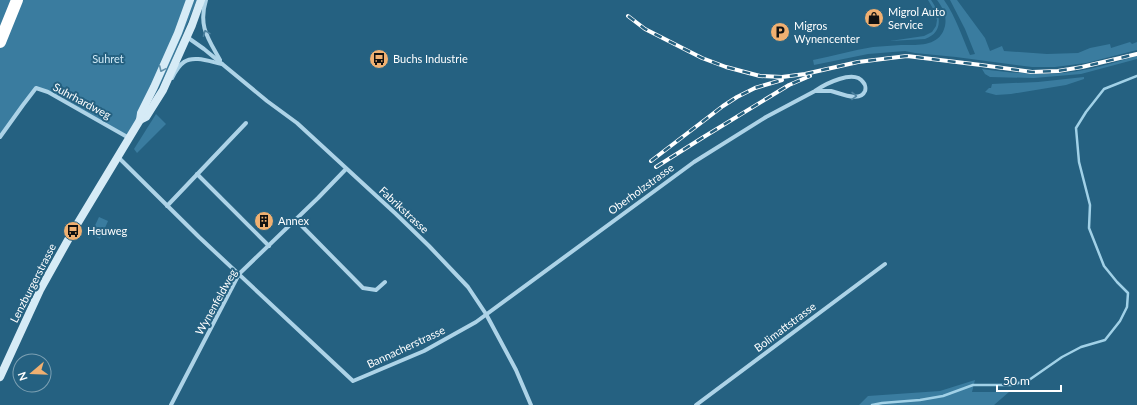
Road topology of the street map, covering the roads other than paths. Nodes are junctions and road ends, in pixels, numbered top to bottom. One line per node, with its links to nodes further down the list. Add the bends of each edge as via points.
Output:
1 (17, 0): 7 (highway)
2 (190, 0): 5 (main road, Lenzburgerstrasse)
3 (201, 0): 6 (main road, Lenzburgerstrasse)
4 (206, 0): 8 (street, Fabrikstrasse, one-way to 4, via 204,31)
5 (178, 33): 6 (main road); 11 (main road, Lenzburgerstrasse, one-way to 11)
6 (187, 37): 8 (street, Fabrikstrasse); 9 (main road, Lenzburgerstrasse)
7 (0, 42)
8 (222, 64): 9 (street, Fabrikstrasse, via 192,59 185,61); 16 (street, Fabrikstrasse, via 297,123)
9 (163, 90): 11 (main road, Lenzburgerstrasse, via 146,117)
10 (815, 91): 10 (street, Oberholzstrasse, one-way to 10, via 856,97 861,96 865,88 860,78 853,77 837,80); 24 (street, Oberholzstrasse, via 766,117 694,162)
11 (140, 120): 14 (main road, Lenzburgerstrasse)
12 (246, 123): 17 (street)
13 (0, 137): 14 (street, Suhrhardweg, via 36,88 48,92)
14 (130, 138): 15 (main road, Lenzburgerstrasse)
15 (117, 157): 18 (street); 25 (main road, Lenzburgerstrasse, via 40,290)
16 (346, 169): 19 (street, Wynenfeldweg); 24 (street, Fabrikstrasse, via 430,246 468,287)
17 (197, 174): 18 (street); 20 (street)
18 (167, 206): 22 (street)
19 (296, 220): 20 (street, Wynenfeldweg); 23 (street, via 363,288 376,290)
20 (269, 246): 22 (street, Wynenfeldweg)
21 (885, 264): 28 (street, Bolimattstrasse)
22 (239, 274): 24 (street, Bannacherstrasse, via 353,381 424,351); 26 (street, Wynenfeldweg)
23 (385, 282)
24 (486, 314): 27 (street, Fabrikstrasse, via 516,370)
25 (0, 377)
26 (171, 405)
27 (531, 405)
28 (696, 405)

